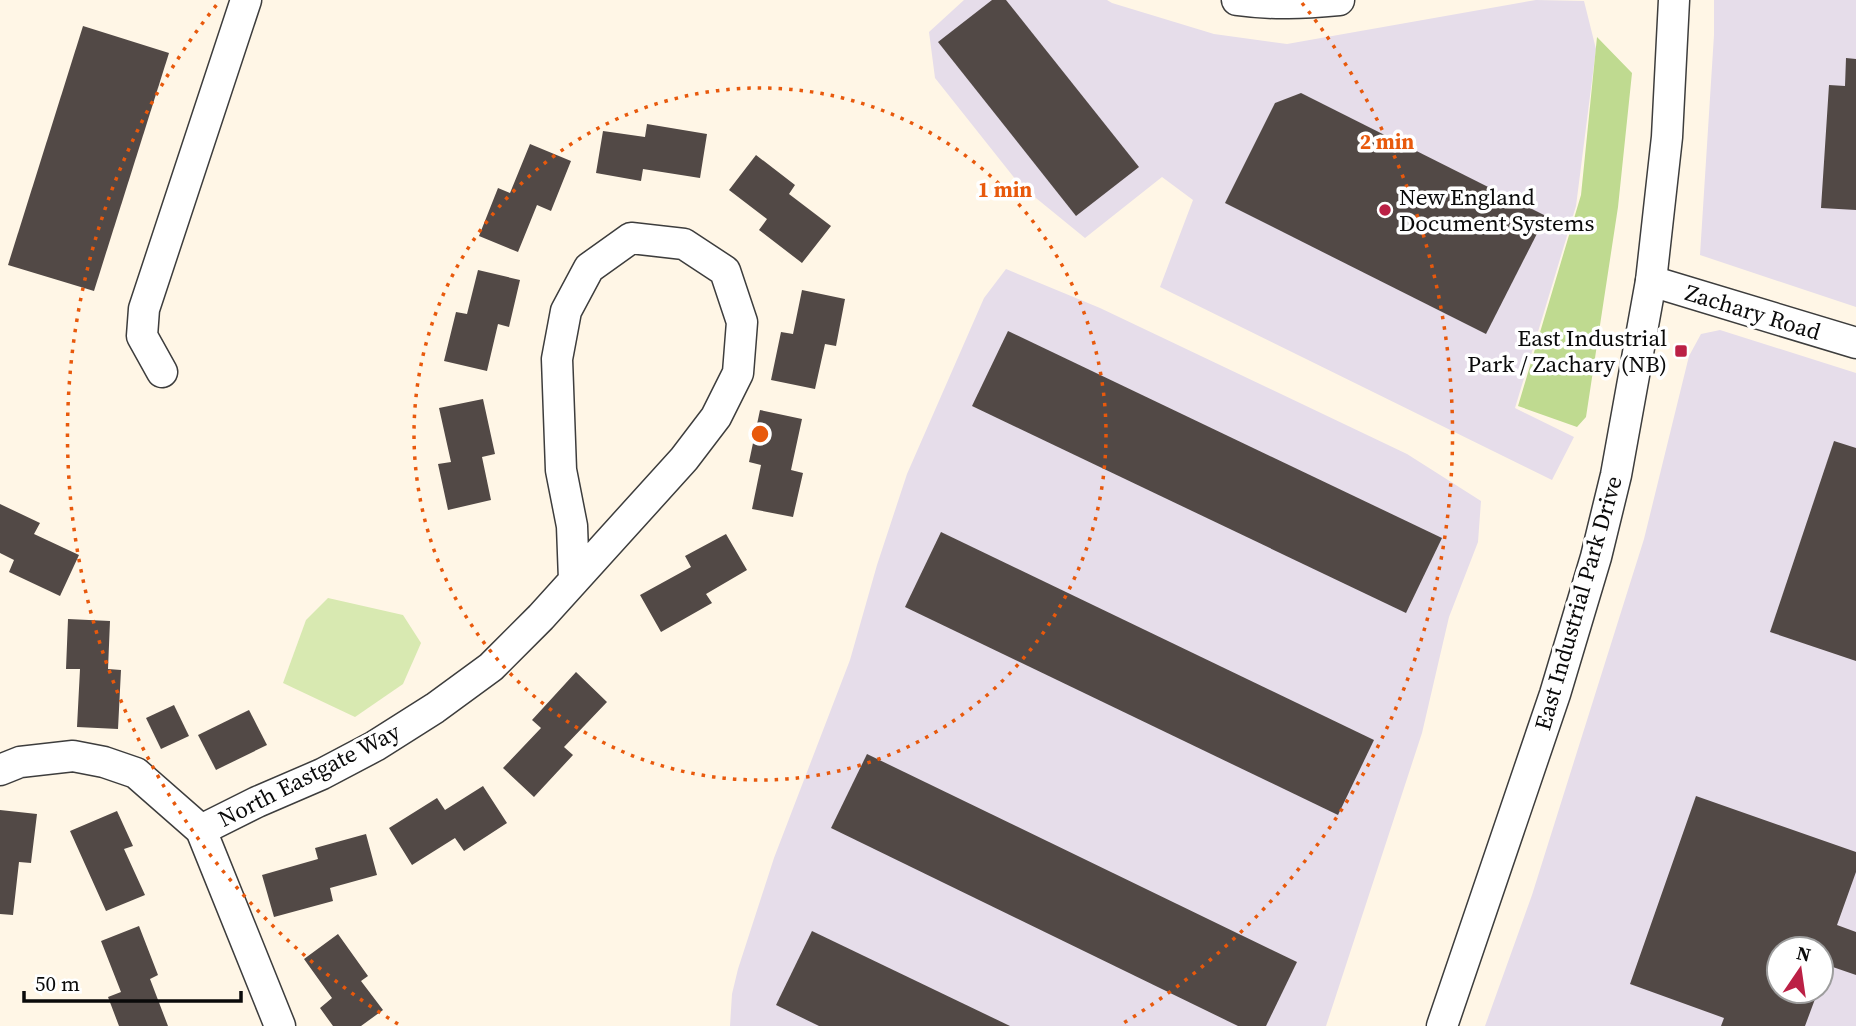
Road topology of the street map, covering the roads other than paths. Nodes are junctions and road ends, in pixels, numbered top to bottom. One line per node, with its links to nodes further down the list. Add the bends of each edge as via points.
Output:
1 (246, 0): 7 (street, via 144,309 142,337)
2 (1237, 0): 3 (street, via 1295,4)
3 (1339, 0)
4 (1674, 0): 5 (street, East Industrial Park Drive, via 1667,137)
5 (1651, 281): 6 (street, Zachary Road); 12 (street, East Industrial Park Drive, via 1616,475 1596,557 1555,694)
6 (1856, 343)
7 (162, 372)
8 (574, 580): 8 (street, North Eastgate Way, via 684,458 716,417 738,373 742,322 725,271 684,244 631,238 589,268 566,310 557,359 557,410); 10 (street, North Eastgate Way, via 491,667 435,708 375,746)
9 (0, 770): 10 (street, via 20,762 74,756 104,762 136,773)
10 (201, 830): 11 (street)
11 (280, 1026)
12 (1442, 1026)

